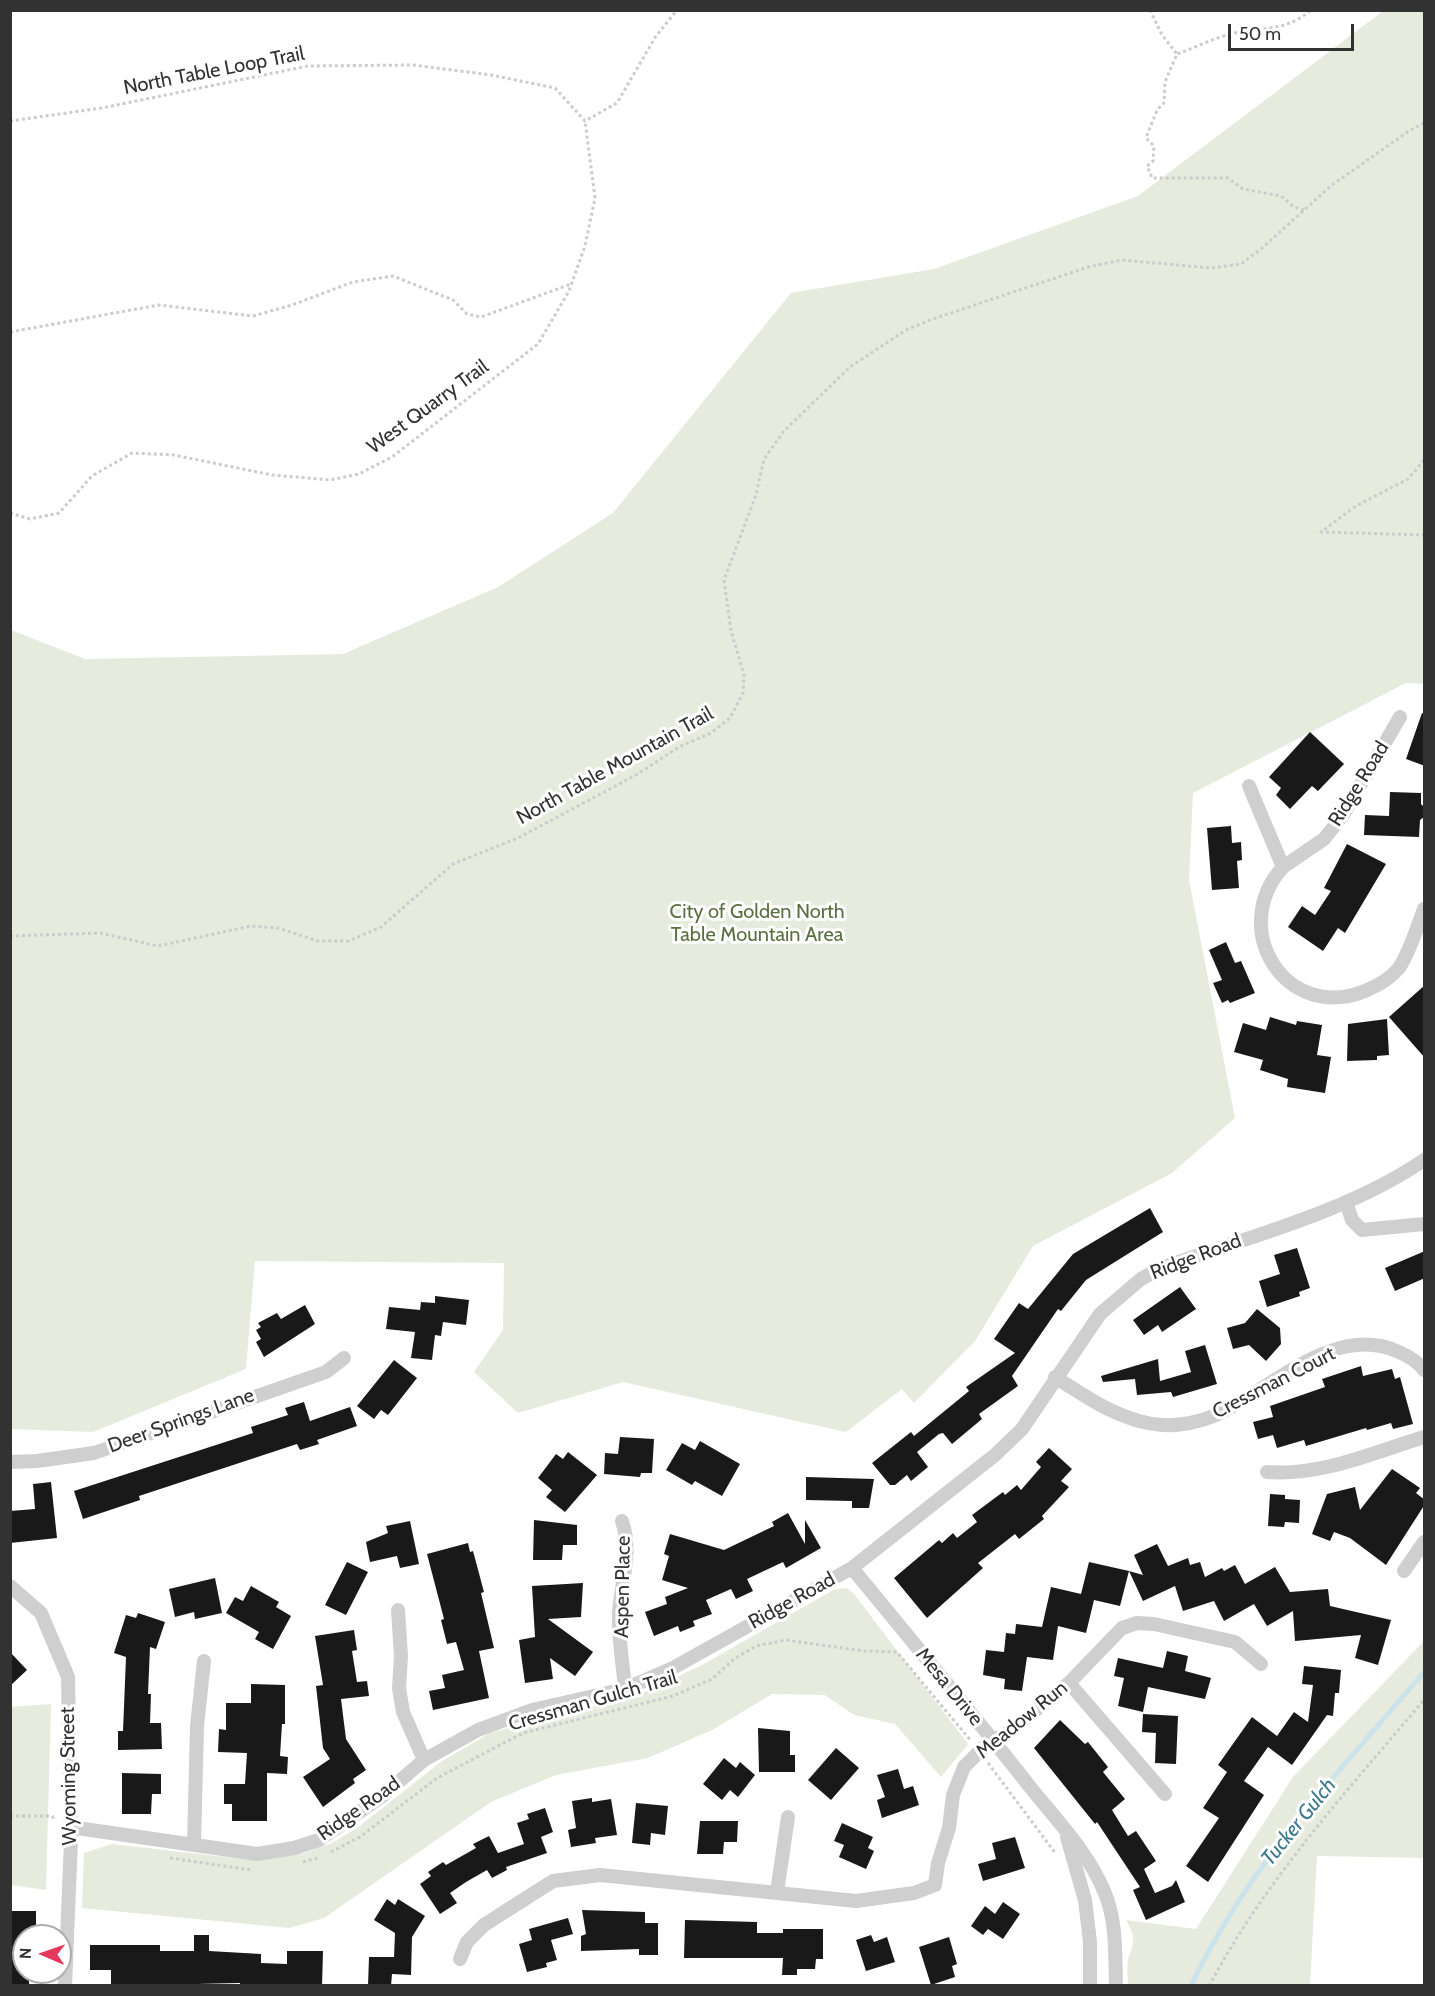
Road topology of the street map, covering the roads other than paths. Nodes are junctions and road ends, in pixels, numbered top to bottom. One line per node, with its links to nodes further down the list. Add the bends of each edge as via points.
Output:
1 (1400, 717): 3 (street, Ridge Road, via 1343,815 1324,838)
2 (1249, 786): 3 (street)
3 (1283, 867): 4 (street, Ridge Road, via 1266,890 1260,931 1271,963 1289,982 1315,996 1344,998 1387,979 1399,967)
4 (1425, 909)
5 (1425, 1160): 6 (street, Ridge Road, via 1394,1180)
6 (1346, 1202): 7 (street, via 1352,1220 1362,1230); 10 (street, Ridge Road, via 1161,1268 1141,1279 1100,1314)
7 (1425, 1224)
8 (344, 1358): 12 (street, Deer Springs Lane, via 326,1372 94,1453)
9 (1425, 1370): 10 (street, Cressman Court, via 1383,1344 1363,1343 1338,1349 1288,1371 1218,1414 1192,1423 1162,1425 1131,1420)
10 (1055, 1377): 16 (street, Ridge Road, via 1022,1429 995,1455)
11 (1425, 1437): 13 (street, via 1318,1471)
12 (10, 1462)
13 (1267, 1472)
14 (622, 1521): 23 (street, Aspen Place, via 628,1538 619,1617)
15 (1425, 1542): 17 (street)
16 (852, 1568): 23 (street, Ridge Road, via 671,1669); 24 (street, Mesa Drive)
17 (1404, 1571)
18 (10, 1587): 28 (street, Wyoming Street, via 41,1613 68,1677)
19 (398, 1610): 25 (street, via 403,1712)
20 (204, 1661): 30 (street, via 197,1726)
21 (1261, 1664): 22 (street, Meadow Run, via 1235,1642 1137,1623 1122,1628 1108,1640)
22 (1069, 1683): 24 (street, Meadow Run, via 1004,1736); 26 (street)
23 (625, 1689): 25 (street, Ridge Road, via 532,1710 478,1730)
24 (992, 1738): 29 (street, Mesa Drive); 31 (street, Meadow Run, via 964,1767 953,1795 935,1885 914,1893 856,1901)
25 (424, 1760): 30 (street, Ridge Road, via 381,1797 320,1840 257,1854)
26 (1165, 1794)
27 (788, 1817): 31 (street)
28 (70, 1834): 30 (street, Ridge Road); 33 (street, Wyoming Street)
29 (1067, 1835): 34 (street, Mesa Drive, via 1085,1900); 35 (street, Mesa Drive, via 1090,1859 1106,1893 1114,1930)
30 (194, 1845)
31 (777, 1892): 32 (street, Meadow Run, via 600,1875 553,1881 484,1925 467,1942)
32 (460, 1959)
33 (65, 1986)
34 (1090, 1986)
35 (1116, 1986)

